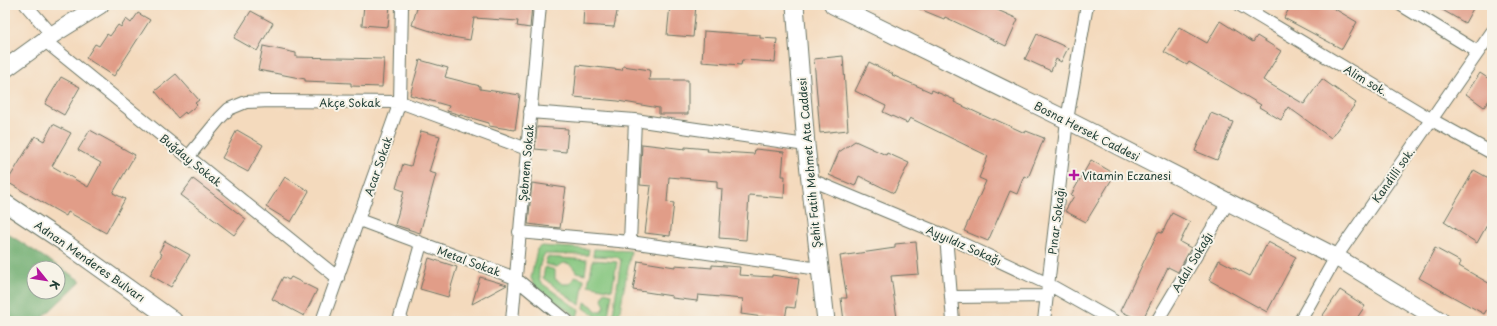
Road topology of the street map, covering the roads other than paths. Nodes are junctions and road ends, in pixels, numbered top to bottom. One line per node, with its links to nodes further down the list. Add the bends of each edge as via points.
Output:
1 (26, 5): 11 (street, Buğday Sokak)
2 (100, 5): 11 (main road)
3 (402, 5): 14 (street, Acar Sokak)
4 (540, 5): 15 (street, Şebnem Sokak)
5 (795, 5): 19 (main road, Şehit Fatih Mehmet Ata Caddesi)
6 (833, 5): 17 (main road, Bosna Hersek Caddesi)
7 (1087, 5): 17 (street, Pınar Sokağı)
8 (1240, 5): 18 (street, Alim sok.)
9 (1400, 5): 12 (street)
10 (1492, 32): 12 (street, Kandilli sok.)
11 (49, 38): 13 (main road); 22 (street, Buğday Sokak)
12 (1478, 52): 18 (street, Kandilli sok.)
13 (5, 69)
14 (400, 102): 20 (street, Akçe Sokak); 22 (street, Akçe Sokak, via 246,102 229,109); 26 (street, Acar Sokak)
15 (530, 112): 16 (street); 20 (street, Şebnem Sokak)
16 (635, 120): 19 (street); 29 (street)
17 (1067, 120): 24 (main road, Bosna Hersek Caddesi); 35 (street, Pınar Sokağı)
18 (1432, 120): 21 (street, Alim sok.); 31 (street, Kandilli sok.)
19 (806, 145): 23 (main road, Şehit Fatih Mehmet Ata Caddesi)
20 (527, 149): 27 (street, Şebnem Sokak)
21 (1492, 153)
22 (188, 157): 33 (street, Buğday Sokak)
23 (809, 179): 28 (street, Ayyıldız Sokağı); 32 (main road, Şehit Fatih Mehmet Ata Caddesi)
24 (1228, 202): 31 (main road, Bosna Hersek Caddesi); 47 (street, Adalı Sokağı)
25 (5, 203): 38 (main road, Adnan Menderes Bulvarı)
26 (359, 220): 30 (street, Metal Sokak); 33 (street, Acar Sokak)
27 (519, 232): 29 (street); 34 (street, Şebnem Sokak)
28 (946, 236): 35 (street, Ayyıldız Sokağı); 37 (street)
29 (630, 242): 32 (street)
30 (421, 244): 34 (street, Metal Sokak); 40 (street)
31 (1336, 257): 48 (street, Kandilli sok.); 49 (main road, Bosna Hersek Caddesi)
32 (819, 269): 43 (main road, Şehit Fatih Mehmet Ata Caddesi)
33 (338, 278): 39 (street, Acar Sokak)
34 (515, 278): 41 (street, Şebnem Sokak); 42 (street, Metal Sokak)
35 (1048, 284): 36 (street, Pınar Sokağı); 46 (street, Ayyıldız Sokağı)
36 (1047, 296): 37 (street); 45 (street, Pınar Sokağı)
37 (951, 297): 44 (street)
38 (174, 321)
39 (322, 321)
40 (399, 321)
41 (512, 321)
42 (567, 321)
43 (826, 321)
44 (953, 321)
45 (1044, 321)
46 (1114, 321)
47 (1157, 321)
48 (1300, 321)
49 (1441, 321)

